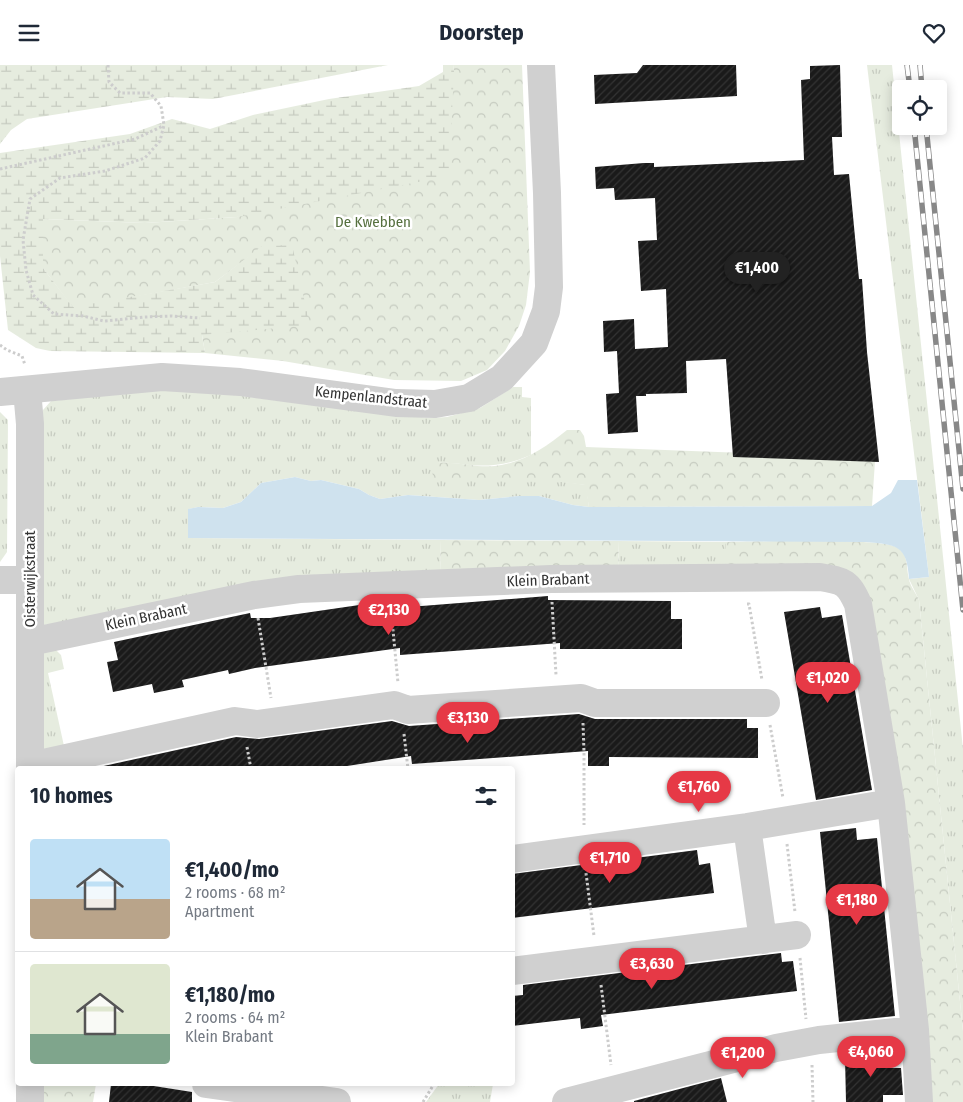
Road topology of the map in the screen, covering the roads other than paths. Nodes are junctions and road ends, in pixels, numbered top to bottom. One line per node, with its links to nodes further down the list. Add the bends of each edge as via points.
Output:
1 (547, 66): 2 (street, Kempenlandstraat, via 549,287 546,311 534,343 502,378 469,398 435,404 396,403 240,382 162,377)
2 (27, 390): 3 (street, Kempenlandstraat); 5 (street, Oisterwijkstraat)
3 (0, 392)
4 (0, 580): 5 (street)
5 (30, 580): 6 (street, Oisterwijkstraat)
6 (30, 642): 8 (street, Oisterwijkstraat); 10 (street, Klein Brabant, via 254,595 299,589 551,579 820,577 850,587 858,604)
7 (766, 703): 9 (street, via 594,703 569,699 408,711 394,705 258,724 235,721)
8 (30, 766)
9 (34, 766)
10 (891, 803): 11 (street); 16 (street, Klein Brabant)
11 (747, 827): 12 (street); 14 (street)
12 (515, 859)
13 (797, 935): 14 (street)
14 (763, 940): 15 (street)
15 (515, 971)
16 (915, 1030): 21 (street, via 776,1048); 22 (street, Klein Brabant)
17 (30, 1086): 19 (street)
18 (221, 1086): 20 (street)
19 (30, 1102)
20 (337, 1102)
21 (566, 1102)
22 (919, 1102)

